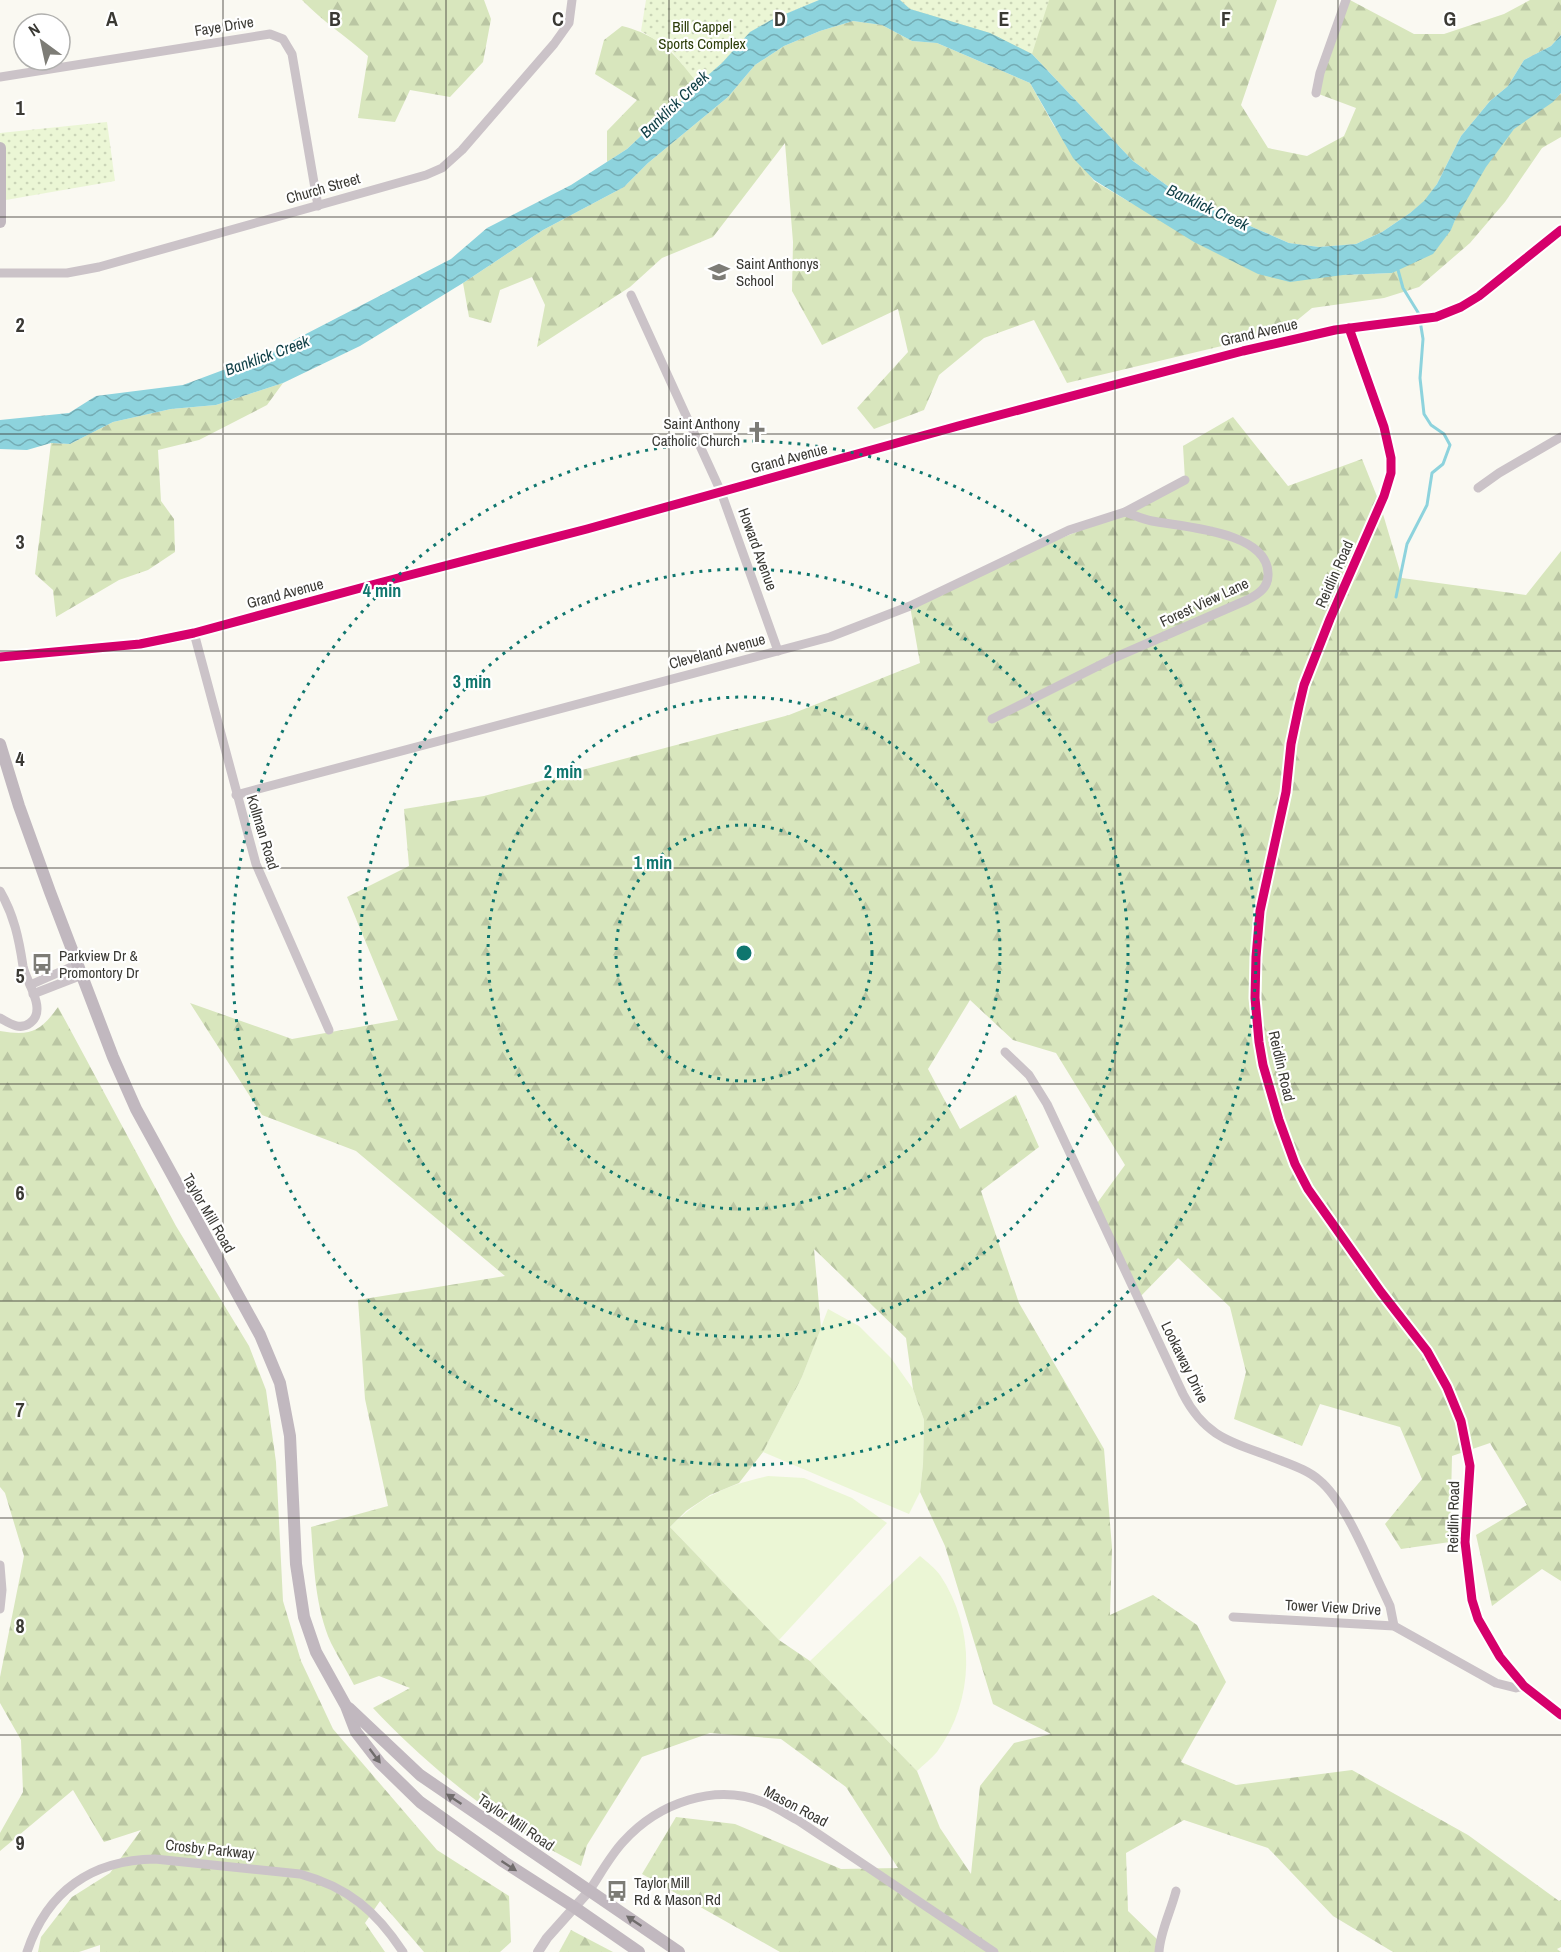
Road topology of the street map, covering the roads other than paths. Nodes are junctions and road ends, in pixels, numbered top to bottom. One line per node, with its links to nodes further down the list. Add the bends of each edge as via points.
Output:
1 (572, 0): 6 (street, Church Street, via 569,23 554,44 452,161 426,175)
2 (1346, 0): 4 (street)
3 (0, 77): 6 (street, Faye Drive, via 270,34 283,39 292,54)
4 (1316, 93)
5 (0, 148): 7 (main road)
6 (318, 206): 9 (street, Church Street, via 99,267 67,273)
7 (0, 222)
8 (1561, 231): 11 (street, Grand Avenue, via 1461,307 1430,318)
9 (0, 273)
10 (631, 295): 15 (street, Howard Avenue)
11 (1349, 328): 15 (street, Grand Avenue, via 1243,351); 33 (street, Reidlin Road, via 1384,427 1391,473 1330,619 1299,706 1286,792 1260,911 1255,978 1259,1042 1279,1120 1308,1189 1427,1350 1448,1388 1461,1421 1470,1466 1465,1542 1473,1600 1482,1629)
12 (1561, 437): 14 (street, via 1498,472)
13 (1185, 480): 16 (street, Cleveland Avenue)
14 (1478, 488)
15 (722, 492): 17 (street, Grand Avenue); 18 (street, Howard Avenue)
16 (1125, 512): 18 (street, Cleveland Avenue, via 1069,530 885,617); 20 (street, Forest View Lane, via 1221,533 1248,544 1266,562 1268,580 1264,589)
17 (194, 633): 19 (street, Grand Avenue, via 140,644); 22 (street, Kollman Road)
18 (778, 651): 22 (street, Cleveland Avenue)
19 (0, 657)
20 (992, 719)
21 (0, 744): 24 (main road, Taylor Mill Road, via 22,816)
22 (236, 795): 27 (street, Kollman Road, via 256,864)
23 (0, 891): 25 (street, via 18,933)
24 (80, 969): 25 (street); 34 (main road, Taylor Mill Road, via 136,1109 260,1335 280,1383 290,1436 301,1599 316,1652)
25 (32, 989): 26 (street, via 37,1007 30,1024 17,1026)
26 (0, 1018)
27 (329, 1030)
28 (1005, 1052): 32 (street, Lookaway Drive, via 1029,1075 1047,1104 1196,1416 1219,1436 1300,1468 1329,1489 1383,1591)
29 (0, 1565): 30 (street)
30 (0, 1609)
31 (1233, 1617): 32 (street, Tower View Drive)
32 (1394, 1626): 33 (street, Tower View Drive, via 1496,1683)
33 (1524, 1686): 35 (street, Reidlin Road)
34 (346, 1706): 36 (main road, Taylor Mill Road, one-way to 34, via 420,1775); 38 (main road, Taylor Mill Road, one-way to 38, via 356,1732 380,1763 420,1802)
35 (1561, 1715)
36 (589, 1891): 38 (street); 43 (main road, Taylor Mill Road, one-way to 36); 44 (street, Mason Road, via 622,1843 656,1812 695,1799 733,1795 766,1803 799,1821)
37 (1176, 1891): 45 (street)
38 (574, 1907): 41 (street); 42 (main road, Taylor Mill Road)
39 (27, 1952): 40 (street, Crosby Parkway, via 49,1907 70,1886 95,1870 132,1859 319,1879 363,1904)
40 (403, 1952)
41 (538, 1952)
42 (639, 1952)
43 (679, 1952)
44 (994, 1952)
45 (1159, 1952)

